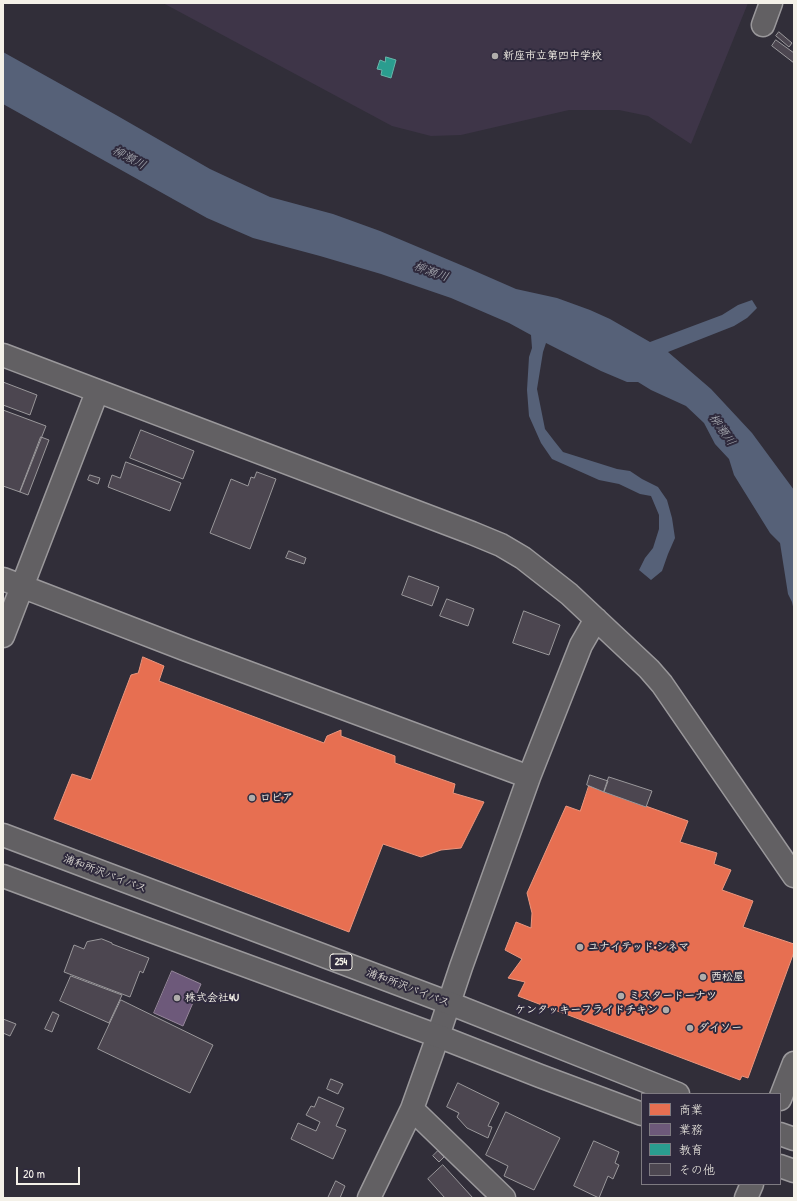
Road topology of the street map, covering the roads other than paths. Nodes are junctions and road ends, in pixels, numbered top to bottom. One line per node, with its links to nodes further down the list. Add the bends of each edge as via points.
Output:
1 (771, 3): 2 (main road)
2 (763, 25)
3 (3, 355): 4 (main road)
4 (97, 392): 5 (main road); 6 (main road, via 501,545 523,558)
5 (12, 582): 7 (main road); 8 (main road)
6 (596, 619): 8 (main road, via 581,645); 11 (main road, via 650,669 662,684)
7 (3, 636)
8 (529, 777): 12 (main road)
9 (3, 835): 12 (main road, 浦和所沢バイパス / 254)
10 (3, 876): 13 (main road)
11 (794, 876)
12 (449, 1003): 13 (main road); 15 (main road, 浦和所沢バイパス / 254)
13 (438, 1036): 17 (main road); 18 (main road)
14 (794, 1063): 16 (main road)
15 (675, 1093)
16 (781, 1096)
17 (412, 1109): 24 (main road); 25 (main road)
18 (641, 1114)
19 (781, 1134): 20 (main road)
20 (794, 1139)
21 (781, 1166): 22 (main road)
22 (794, 1171)
23 (752, 1185): 26 (main road)
24 (369, 1198)
25 (504, 1198)
26 (746, 1198)

